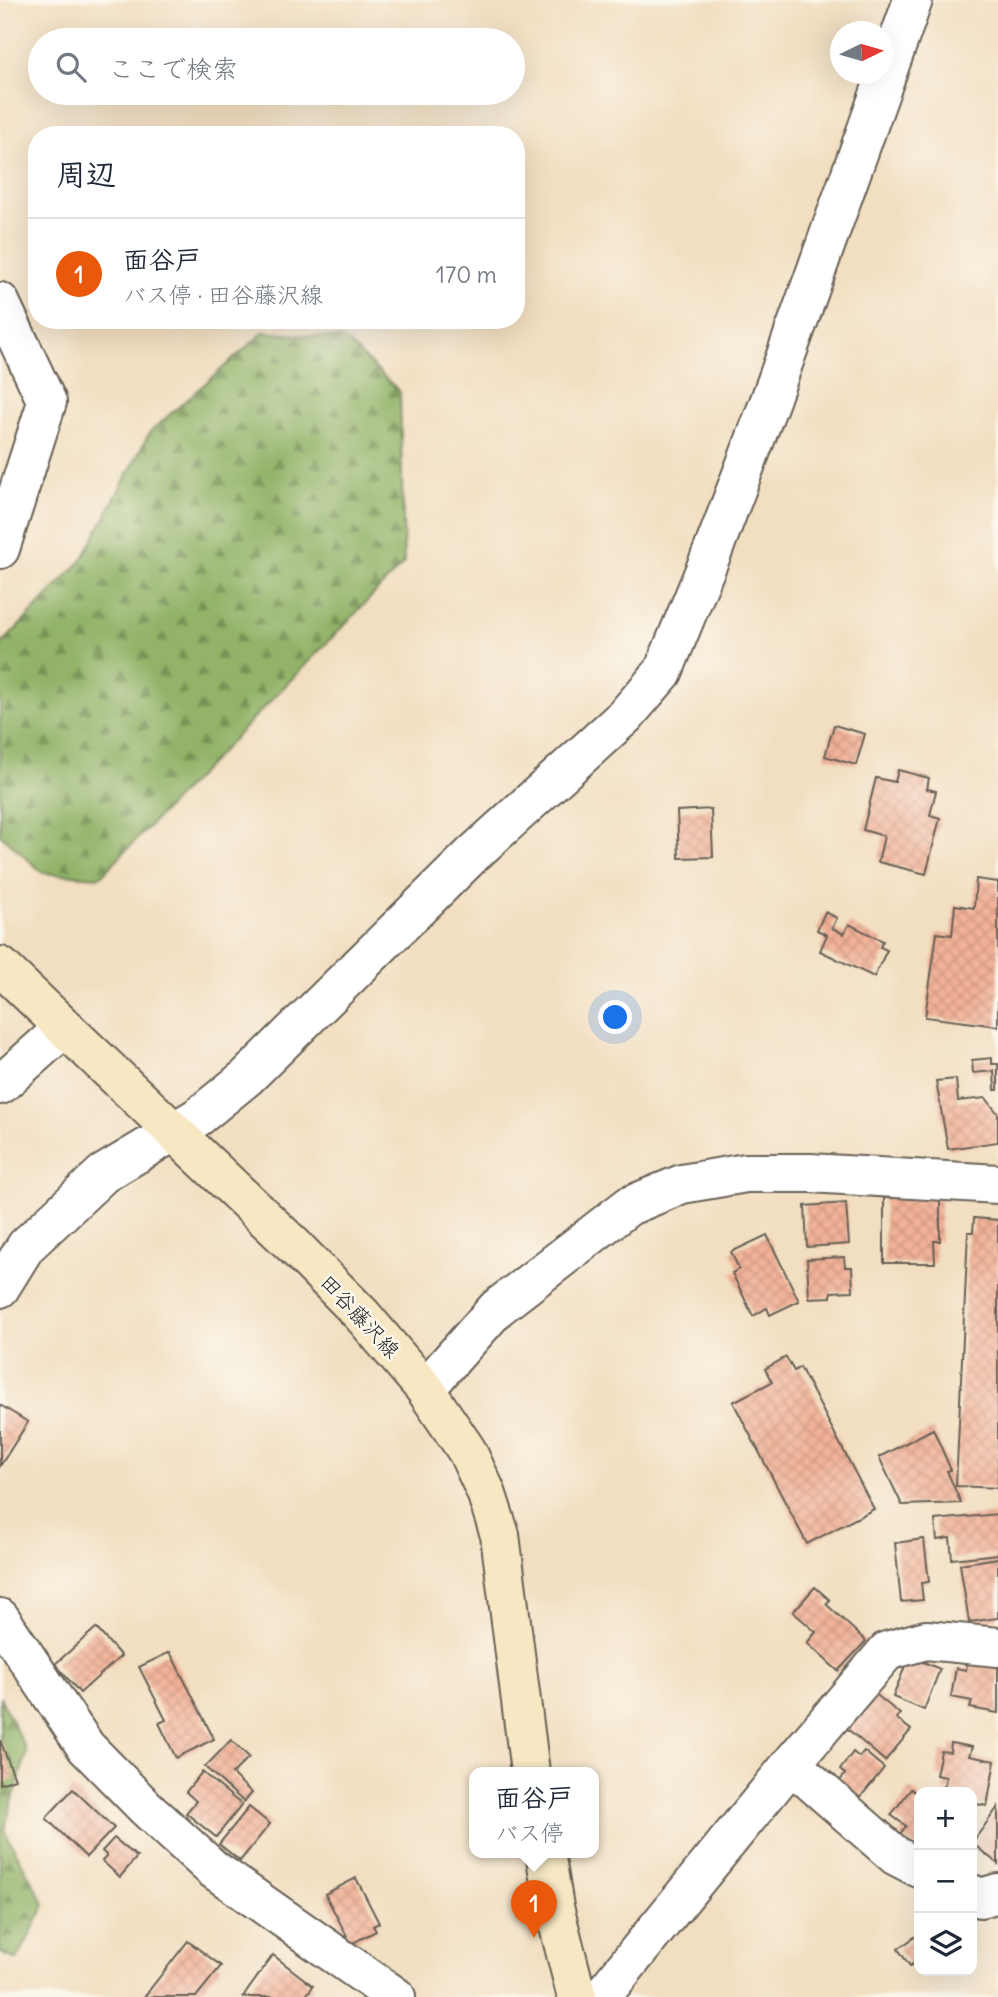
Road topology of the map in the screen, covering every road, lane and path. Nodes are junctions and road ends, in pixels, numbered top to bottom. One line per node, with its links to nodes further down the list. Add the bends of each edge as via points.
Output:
1 (914, 0): 7 (street, via 774,390 663,672 625,716 473,854 247,1077)
2 (0, 302): 3 (street, via 47,402)
3 (0, 549)
4 (0, 966): 5 (main road, 田谷藤沢線)
5 (65, 1027): 6 (street); 7 (main road, 田谷藤沢線)
6 (0, 1084)
7 (173, 1133): 9 (street, via 103,1174 26,1246); 10 (main road, 田谷藤沢線, via 362,1315)
8 (998, 1184): 10 (street, via 797,1173 746,1173 682,1184 629,1206 497,1308)
9 (0, 1288)
10 (425, 1389): 14 (main road, 田谷藤沢線, via 467,1451 500,1535)
11 (0, 1618): 19 (street, via 86,1747 146,1808 212,1869)
12 (998, 1647): 13 (street, via 926,1640 887,1651)
13 (791, 1764): 16 (street, via 896,1856); 21 (street)
14 (529, 1767)
15 (546, 1858): 20 (main road)
16 (914, 1865)
17 (998, 1893): 18 (street)
18 (977, 1896)
19 (396, 1997)
20 (577, 1997)
21 (601, 1997)

